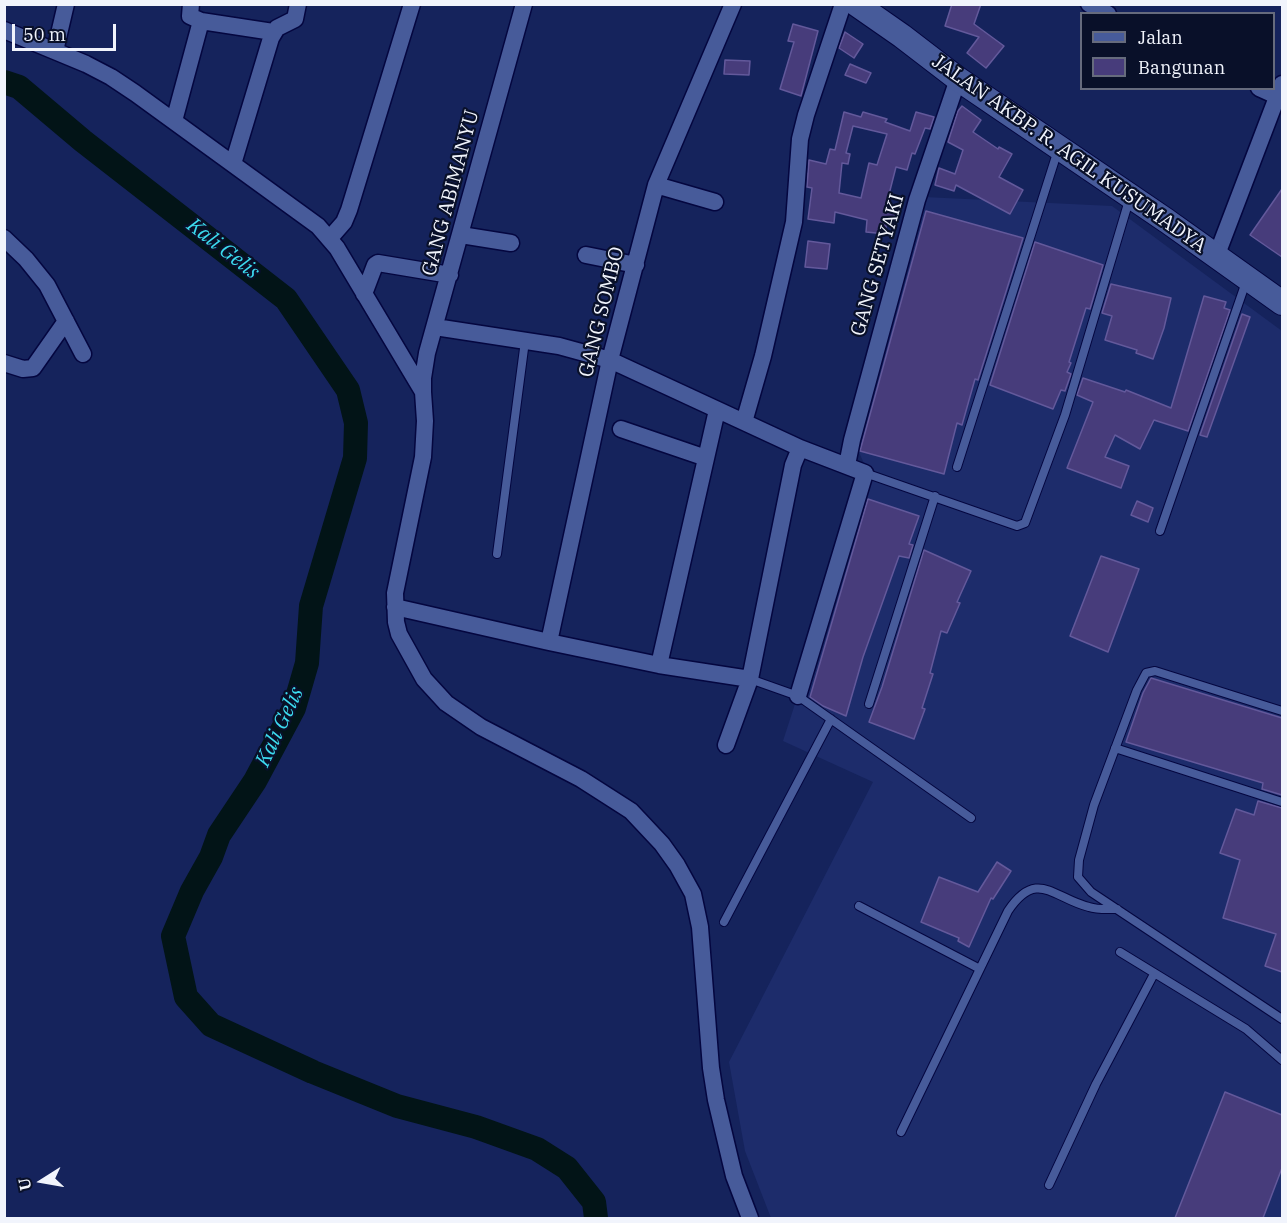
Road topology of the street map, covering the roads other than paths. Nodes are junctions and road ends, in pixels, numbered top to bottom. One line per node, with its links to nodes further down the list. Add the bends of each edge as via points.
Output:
1 (66, 4): 14 (street)
2 (191, 4): 11 (street, via 190,16)
3 (298, 4): 13 (street, via 295,19)
4 (412, 4): 25 (street, via 349,210)
5 (524, 4): 23 (street, GANG ABIMANYU)
6 (733, 4): 20 (street, GANG SOMBO)
7 (843, 4): 42 (street, via 800,139 794,222)
8 (856, 4): 15 (main road, JALAN AKBP. R. AGIL KUSUMADYA)
9 (1089, 4): 10 (street)
10 (1104, 12)
11 (201, 21): 13 (street); 17 (street)
12 (4, 30): 14 (street)
13 (273, 32): 19 (street)
14 (55, 51): 17 (street, via 111,77)
15 (958, 79): 18 (main road, JALAN AKBP. R. AGIL KUSUMADYA); 46 (street, GANG SETYAKI, via 904,242)
16 (1281, 91): 28 (street)
17 (174, 121): 19 (street)
18 (1058, 148): 21 (main road, JALAN AKBP. R. AGIL KUSUMADYA); 47 (lane)
19 (233, 164): 25 (street)
20 (656, 185): 22 (street); 29 (street, GANG SOMBO)
21 (1130, 196): 28 (main road, JALAN AKBP. R. AGIL KUSUMADYA); 49 (lane, via 1065,415 1025,523 1017,526)
22 (715, 202)
23 (461, 235): 26 (street); 30 (street, GANG ABIMANYU)
24 (4, 238): 34 (street, via 47,285)
25 (330, 238): 32 (street)
26 (511, 243)
27 (586, 255): 29 (street)
28 (1216, 257): 31 (main road, JALAN AKBP. R. AGIL KUSUMADYA)
29 (636, 265): 38 (street, GANG SOMBO)
30 (450, 275): 32 (street, via 378,263); 35 (street, GANG ABIMANYU)
31 (1247, 279): 33 (main road, JALAN AKBP. R. AGIL KUSUMADYA); 50 (lane)
32 (364, 294): 40 (street)
33 (1282, 303)
34 (66, 321): 37 (street); 39 (street, via 33,368)
35 (435, 327): 36 (street); 40 (street, GANG ABIMANYU, via 424,365)
36 (525, 341): 38 (street); 51 (lane)
37 (83, 354)
38 (610, 360): 41 (street); 53 (street, GANG SOMBO)
39 (4, 363)
40 (423, 392): 52 (street, GANG ABIMANYU, via 423,457 397,577)
41 (717, 410): 42 (street); 45 (street)
42 (744, 422): 44 (street)
43 (621, 429): 45 (street)
44 (800, 448): 46 (street); 55 (street, via 793,465)
45 (706, 458): 54 (street)
46 (847, 465): 48 (street)
47 (957, 466)
48 (865, 473): 49 (lane); 56 (street)
49 (935, 496): 57 (lane)
50 (1160, 531)
51 (497, 554)
52 (395, 607): 53 (street); 74 (street, GANG ABIMANYU, via 405,649 424,679 446,703 481,727 624,806 677,865 693,894 700,927 716,1100 734,1176)
53 (549, 642): 54 (street)
54 (659, 665): 55 (street)
55 (750, 679): 56 (lane); 60 (street)
56 (798, 696): 59 (lane)
57 (868, 704)
58 (1282, 711): 61 (lane, via 1149,672 1137,690)
59 (831, 719): 63 (lane); 66 (lane)
60 (726, 745)
61 (1115, 748): 62 (lane); 65 (lane, via 1094,805 1077,870 1091,892)
62 (1282, 802)
63 (971, 818)
64 (859, 906): 68 (lane)
65 (1118, 909): 68 (lane, via 1089,907 1048,889 1024,893 1008,911); 70 (lane)
66 (724, 922)
67 (1120, 952): 69 (lane)
68 (980, 969): 72 (lane)
69 (1154, 974): 71 (lane, via 1246,1029); 73 (lane)
70 (1282, 1019)
71 (1282, 1060)
72 (901, 1132)
73 (1049, 1185)
74 (750, 1218)

